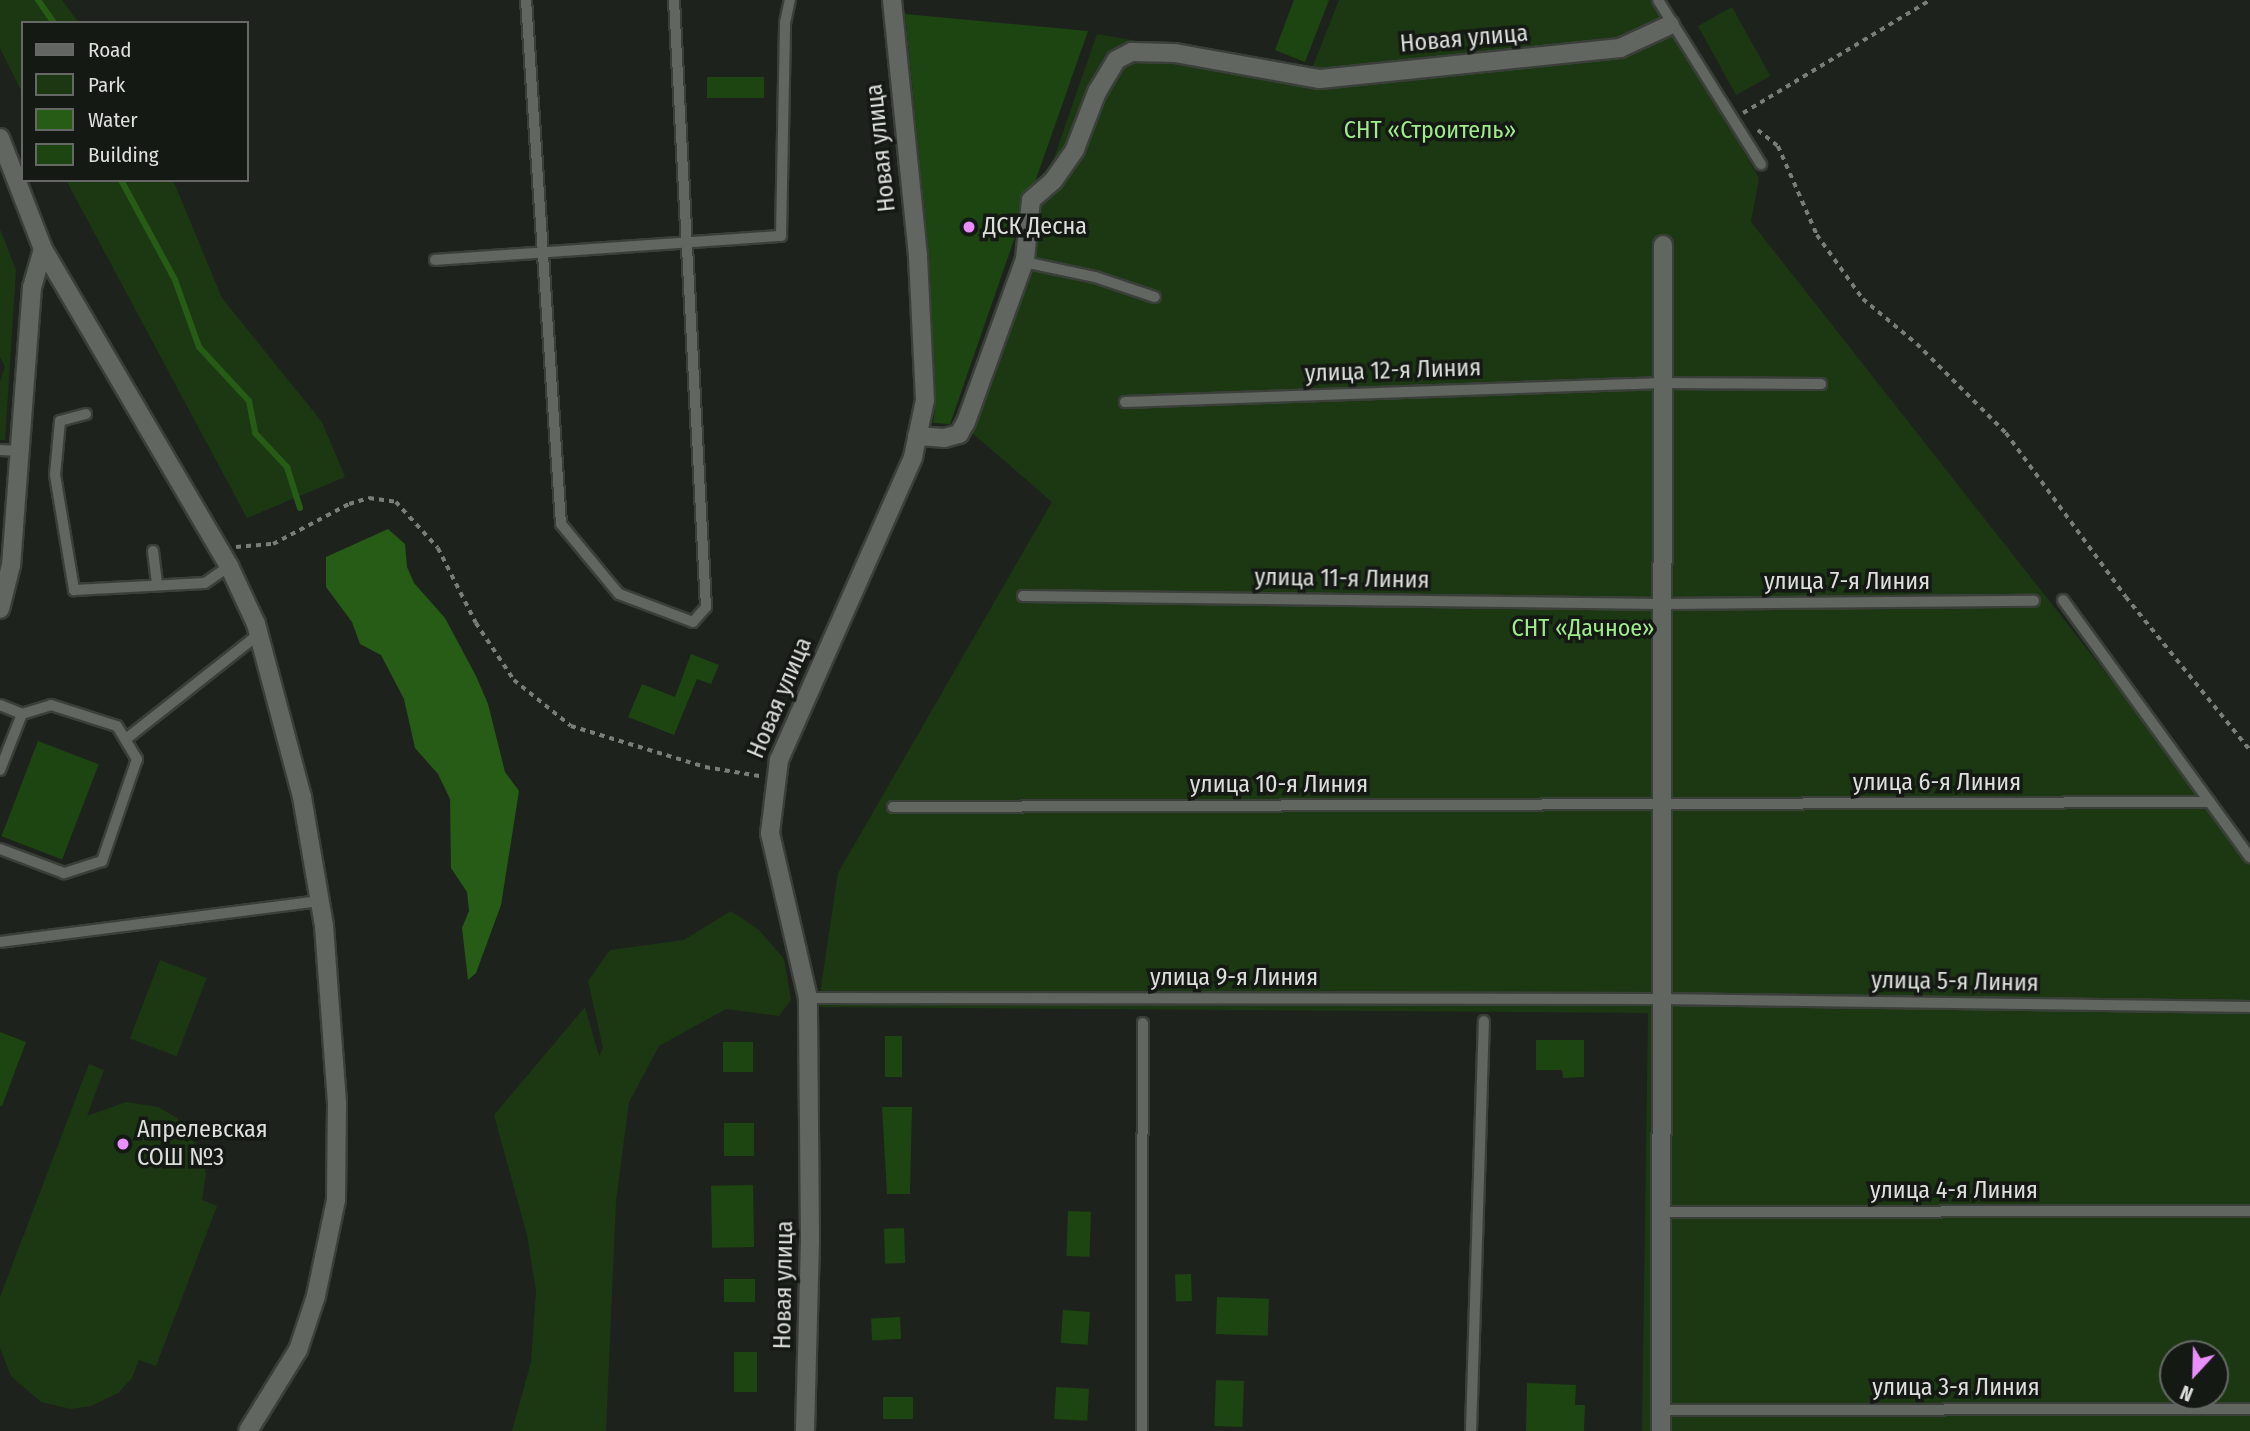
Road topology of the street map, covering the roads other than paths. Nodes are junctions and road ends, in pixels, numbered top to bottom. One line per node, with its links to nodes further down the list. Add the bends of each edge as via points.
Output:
1 (526, 0): 12 (lane)
2 (674, 0): 9 (lane)
3 (790, 0): 9 (lane, via 785,23 781,236)
4 (892, 0): 20 (street, Новая улица, via 924,360 925,400)
5 (1658, 0): 6 (lane)
6 (1670, 25): 8 (lane, via 1680,30); 14 (street, Новая улица, via 1620,48 1320,79 1175,53 1132,52 1116,60 1107,72 1075,149 1053,181 1031,200)
7 (0, 138): 11 (street)
8 (1761, 164)
9 (688, 242): 12 (lane); 12 (lane, via 706,607 693,622 619,594 561,524)
10 (1664, 245): 16 (street)
11 (43, 249): 22 (street, via 32,287); 24 (street)
12 (542, 256): 13 (lane)
13 (435, 260)
14 (1024, 262): 15 (lane, via 1095,277); 20 (street, Новая улица, via 967,422 959,434)
15 (1155, 297)
16 (1662, 383): 17 (lane, улица 12-я Линия); 18 (lane, улица 12-я Линия); 30 (street)
17 (1821, 384)
18 (1125, 402)
19 (86, 414): 26 (lane, via 61,421 55,475 74,590)
20 (917, 436): 44 (street, Новая улица, via 913,457 795,716 773,779 770,833)
21 (0, 450): 22 (lane)
22 (20, 452): 25 (street)
23 (153, 551): 26 (lane)
24 (225, 558): 26 (lane, via 205,583); 32 (street)
25 (6, 564): 31 (street)
26 (158, 585)
27 (1023, 596): 30 (lane, улица 11-я Линия)
28 (2063, 600): 37 (lane)
29 (2034, 601): 30 (lane, улица 7-я Линия)
30 (1661, 604): 38 (street)
31 (0, 609)
32 (258, 634): 35 (lane); 42 (street, via 302,797)
33 (0, 705): 34 (lane)
34 (22, 714): 35 (lane, via 51,705 117,726); 36 (lane)
35 (126, 739): 40 (lane, via 137,759 102,861 64,873)
36 (0, 771)
37 (2210, 802): 38 (lane, улица 6-я Линия); 41 (lane)
38 (1665, 805): 39 (lane, улица 10-я Линия); 45 (street)
39 (893, 807)
40 (0, 849)
41 (2250, 857)
42 (320, 901): 43 (lane); 53 (street, via 337,1104 336,1200 316,1296 298,1350)
43 (0, 942)
44 (807, 998): 45 (lane, улица 9-я Линия); 54 (street, Новая улица, via 810,1240)
45 (1660, 999): 46 (lane, улица 5-я Линия); 50 (street)
46 (2250, 1007)
47 (1484, 1021): 56 (lane)
48 (1143, 1023): 55 (lane)
49 (2250, 1211): 50 (lane, улица 4-я Линия)
50 (1659, 1212): 52 (street)
51 (2250, 1409): 52 (lane, улица 3-я Линия)
52 (1662, 1410): 57 (street)
53 (248, 1431)
54 (805, 1431)
55 (1142, 1431)
56 (1471, 1431)
57 (1661, 1431)

